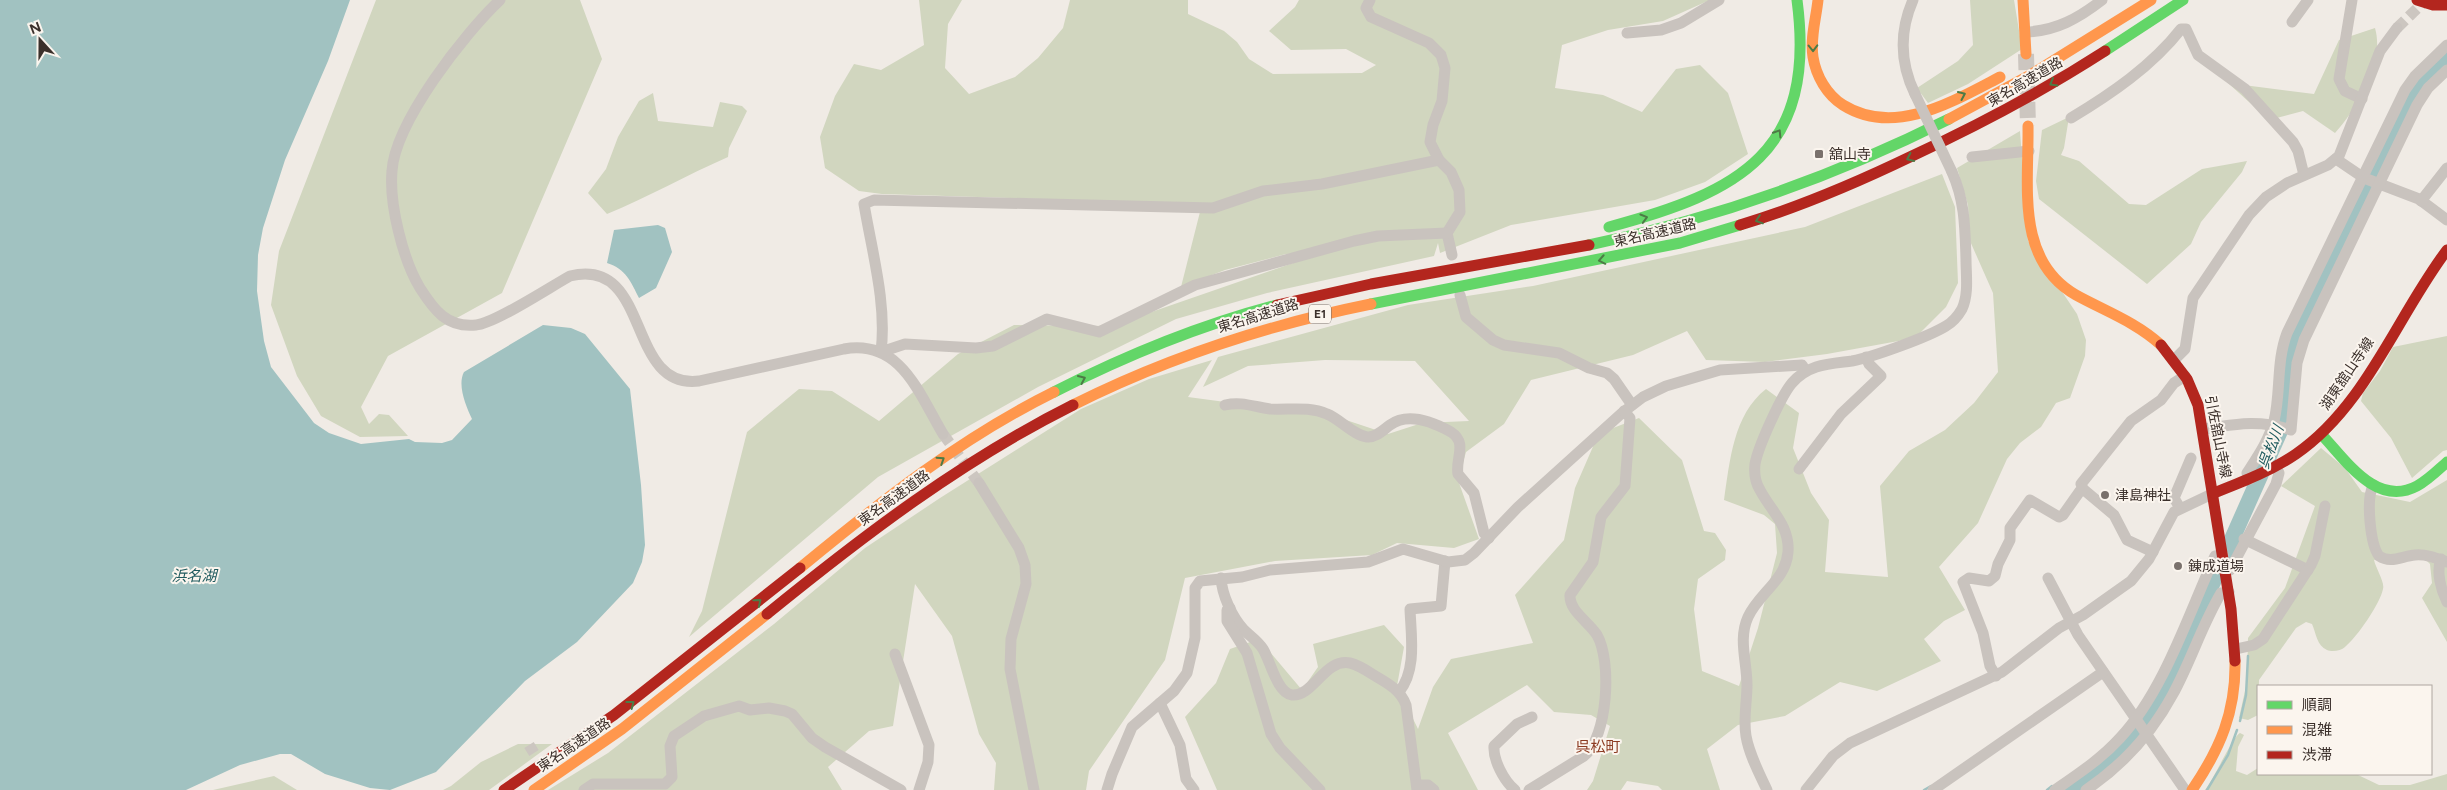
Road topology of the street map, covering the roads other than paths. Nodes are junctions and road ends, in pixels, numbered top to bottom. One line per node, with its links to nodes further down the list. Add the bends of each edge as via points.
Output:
1 (500, 0): 43 (street, via 480,18 419,105 397,148 392,170 393,201 406,254 418,284 438,314 460,325 484,324 570,276 584,273 606,278 622,293 658,366 679,380 699,381 852,347)
2 (1370, 0): 31 (street, via 1366,8 1371,17 1429,43 1441,55 1445,68 1442,101 1430,142)
3 (1719, 0): 20 (street, via 1668,28)
4 (1797, 0): 41 (main road, one-way to 4, via 1668,210 1709,194 1734,179 1765,151 1788,117 1800,77 1802,50)
5 (1818, 0): 9 (main road, one-way to 9, via 1812,46 1822,84 1850,111 1888,120 1908,117 1988,83)
6 (1913, 0): 44 (street, bridge, via 1904,27 1906,74 1961,195 1965,220 1966,291 1962,309 1945,326)
7 (2023, 0): 19 (main road)
8 (2102, 0): 19 (street, via 2081,17 2052,29)
9 (2138, 0)
10 (2151, 0): 41 (main road, 東名高速道路 / E1, via 2050,64 1958,114 1853,163 1777,193 1641,233)
11 (2183, 0): 23 (main road, 東名高速道路 / E1)
12 (2199, 0): 23 (main road)
13 (2308, 0): 17 (street)
14 (2352, 0): 25 (street, via 2338,79 2345,91)
15 (2417, 0): 16 (main road)
16 (2447, 5)
17 (2292, 22)
18 (2397, 28): 25 (street, via 2382,47)
19 (2026, 32): 22 (main road)
20 (1627, 33)
21 (2447, 45): 34 (street, via 2405,90)
22 (2026, 54)
23 (2076, 70): 91 (main road, 東名高速道路 / E1, one-way to 91, via 1988,121 1928,150 1831,194 1736,228 1620,257 1317,314 1187,354 1124,380 1014,436 923,495 631,723)
24 (2447, 70): 35 (street, via 2421,99)
25 (2362, 99): 30 (street)
26 (2071, 118): 33 (street, via 2151,62 2181,29 2186,29 2198,55 2245,89 2293,142)
27 (2028, 126): 28 (main road, 引佐舘山寺線)
28 (2029, 151): 29 (street); 45 (main road, 引佐舘山寺線, via 2032,231 2036,251 2046,269 2071,293 2146,332)
29 (1972, 157)
30 (2336, 159): 33 (street); 34 (street)
31 (1438, 160): 38 (street, via 1450,172 1459,190 1460,212); 43 (street, via 1322,184 1263,191 1213,208 874,200 864,204 880,304)
32 (2447, 168): 36 (street)
33 (2304, 175): 45 (street, via 2266,197 2242,224 2194,298 2185,349)
34 (2363, 177): 35 (street); 50 (street, via 2284,342 2279,360)
35 (2379, 185): 36 (street); 50 (street, via 2301,348 2296,371 2293,426 2291,430)
36 (2421, 201): 37 (street)
37 (2447, 220)
38 (1447, 233): 40 (street); 43 (street, via 1378,236 1194,285 1099,332 1047,319 993,346 905,344)
39 (2447, 250): 53 (main road, 湖東舘山寺線, via 2415,294 2355,394)
40 (1452, 255)
41 (1445, 272): 90 (main road, 東名高速道路 / E1, one-way to 41, via 622,710 879,505 935,464 1014,414 1138,353 1207,326 1277,305)
42 (1460, 295): 49 (street, via 1466,317 1498,343 1551,351 1607,373 1614,379)
43 (881, 352): 52 (street, via 901,366)
44 (1866, 357): 46 (street); 57 (street, via 1881,376 1841,414)
45 (2174, 360): 47 (main road, 引佐舘山寺線)
46 (1806, 371): 49 (street, via 1802,365 1720,370 1666,386); 102 (street, via 1782,397 1757,456 1755,469 1759,490 1782,523 1788,543 1783,571 1751,610 1743,638 1747,683 1746,734)
47 (2185, 376): 51 (main road, 引佐舘山寺線, via 2196,398); 61 (street, via 2174,383 2161,400 2131,420 2084,478)
48 (1225, 405): 65 (street, via 1243,403 1269,409 1318,411 1334,416 1365,436 1375,436 1394,422 1406,418 1419,419 1451,433 1460,446 1458,474 1474,493 1484,533)
49 (1628, 408): 65 (street, via 1512,512); 101 (street, via 1625,486 1601,518 1592,562 1570,595 1572,606 1601,643 1606,687 1594,745 1588,753)
50 (2279, 426): 51 (street, via 2247,423); 58 (street, via 2247,473)
51 (2203, 430): 62 (main road, 引佐舘山寺線)
52 (943, 434)
53 (2321, 434): 56 (main road, 湖東舘山寺線); 60 (main road)
54 (2191, 458): 64 (street, via 2189,474 2174,498)
55 (2447, 462): 60 (main road, via 2410,489 2387,491)
56 (2275, 467): 58 (main road, 湖東舘山寺線); 66 (street, via 2279,473 2276,484)
57 (1799, 469)
58 (2250, 479): 62 (main road, 湖東舘山寺線)
59 (979, 483): 95 (street, via 1019,548 1025,565 1026,584 1011,638 1010,669)
60 (2373, 486): 69 (street, via 2369,493 2372,539 2379,556 2389,560 2416,555)
61 (2084, 489): 67 (street, via 2114,515 2127,540); 82 (street, via 2059,517 2030,500 2010,528 2010,538 1995,576 1988,581 1969,578 1963,582)
62 (2214, 494): 64 (street); 68 (main road, 引佐舘山寺線)
63 (2325, 506): 71 (street, via 2315,556)
64 (2180, 508): 67 (street, via 2170,517)
65 (1489, 538): 70 (street, via 1465,560)
66 (2244, 539): 71 (street); 72 (street, via 2230,570)
67 (2154, 552): 78 (street, via 2131,581)
68 (2221, 552): 72 (main road, 引佐舘山寺線); 86 (street, via 2215,556 2158,684)
69 (2444, 560): 76 (street, via 2438,565)
70 (1445, 561): 73 (street, via 1403,549 1368,562 1270,570); 83 (street, via 1441,606 1410,609 1412,658)
71 (2308, 570): 79 (street, via 2262,640)
72 (2226, 571): 75 (main road, 引佐舘山寺線)
73 (1221, 578): 77 (street); 84 (street, via 1203,580 1196,585 1195,638 1190,667 1179,686)
74 (2048, 578): 78 (street)
75 (2229, 592): 79 (main road, 引佐舘山寺線); 87 (street, via 2221,593 2209,613 2174,692)
76 (2447, 602)
77 (1230, 608): 83 (street, via 1239,624 1264,651 1285,693 1300,694 1333,666 1342,663 1356,666); 98 (street, via 1226,618 1247,653 1271,734)
78 (2070, 621): 81 (street); 82 (street)
79 (2236, 649): 107 (main road, 引佐舘山寺線, via 2235,686 2228,722 2210,763)
80 (895, 654): 94 (street, via 929,745 928,762)
81 (2103, 672): 86 (street); 104 (street)
82 (1996, 676): 103 (street, via 1850,742 1833,756)
83 (1399, 692): 88 (street, via 1406,705)
84 (1160, 703): 96 (street, via 1132,726); 97 (street, via 1180,745 1186,779)
85 (1532, 717): 100 (street, via 1517,724 1494,746 1503,776)
86 (2136, 721): 87 (street); 105 (street, via 2096,760)
87 (2145, 735): 89 (street); 106 (street, via 2121,762)
88 (1417, 788): 99 (street, via 1428,785)
89 (2180, 789)
90 (504, 790)
91 (534, 790)
92 (584, 790): 93 (street, via 593,784 666,784 672,777 670,746 674,736 709,714 739,706 750,710 785,710 825,747)
93 (901, 790)
94 (919, 790)
95 (1034, 790)
96 (1107, 790)
97 (1194, 790)
98 (1320, 790)
99 (1434, 790)
100 (1515, 790)
101 (1530, 790)
102 (1766, 790)
103 (1806, 790)
104 (1933, 790)
105 (2054, 790)
106 (2086, 790)
107 (2192, 790)

